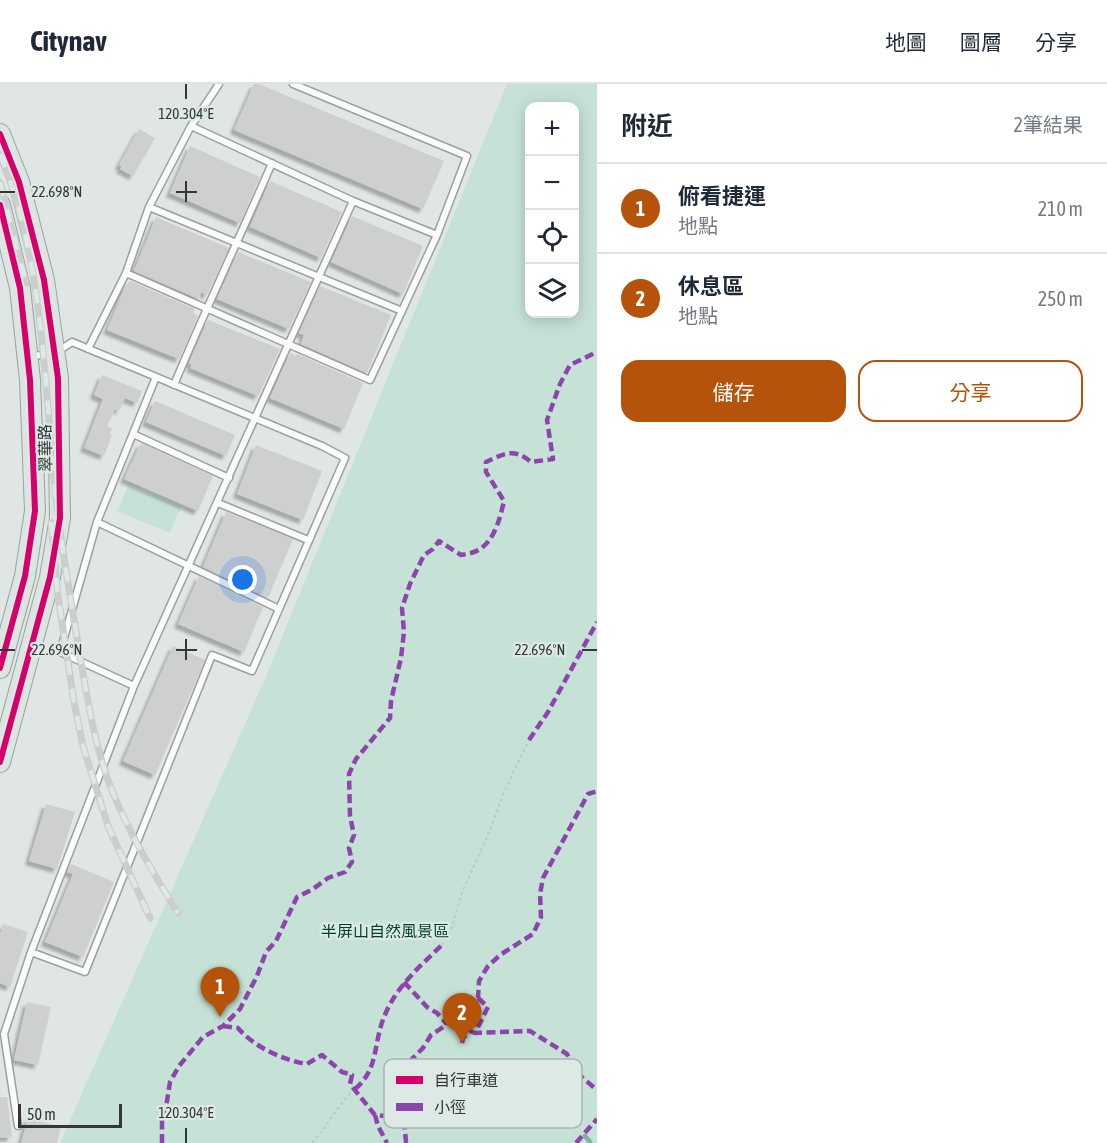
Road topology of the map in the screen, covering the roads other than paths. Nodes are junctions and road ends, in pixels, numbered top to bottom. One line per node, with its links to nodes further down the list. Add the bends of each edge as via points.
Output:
1 (219, 84): 3 (lane)
2 (292, 84): 9 (lane, via 467,156)
3 (191, 126): 5 (lane); 8 (lane)
4 (0, 134): 17 (main road, 翠華路, via 19,182 44,280)
5 (272, 163): 6 (lane); 10 (lane)
6 (354, 201): 9 (lane); 12 (lane)
7 (0, 205): 18 (main road, 翠華路, via 20,288)
8 (149, 207): 10 (lane); 11 (lane)
9 (437, 235): 14 (lane)
10 (237, 244): 12 (lane); 13 (lane)
11 (126, 273): 13 (lane); 16 (lane)
12 (317, 278): 14 (lane); 15 (lane)
13 (206, 308): 15 (lane); 20 (lane)
14 (402, 311): 15 (lane, via 370,380)
15 (289, 345): 21 (lane)
16 (88, 349): 17 (lane, via 72,342); 19 (lane)
17 (54, 354): 18 (lane); 29 (main road, 翠華路, via 58,378 60,518 50,577)
18 (27, 357): 29 (main road, 翠華路, via 35,511)
19 (156, 377): 20 (lane); 22 (lane)
20 (174, 385): 21 (lane)
21 (256, 419): 23 (lane); 26 (lane, via 345,458)
22 (133, 434): 23 (lane); 25 (lane)
23 (229, 478): 24 (lane)
24 (218, 503): 26 (lane); 27 (lane)
25 (97, 522): 27 (lane); 31 (lane, via 60,652)
26 (308, 540): 28 (lane)
27 (189, 566): 28 (lane); 31 (lane)
28 (279, 609): 33 (lane, via 252,671 212,655 85,972)
29 (17, 635): 30 (main road, 翠華路); 32 (main road, 翠華路)
30 (0, 668)
31 (134, 686): 33 (lane)
32 (0, 762)
33 (31, 951): 34 (lane, via 4,1034)
34 (18, 1125)

